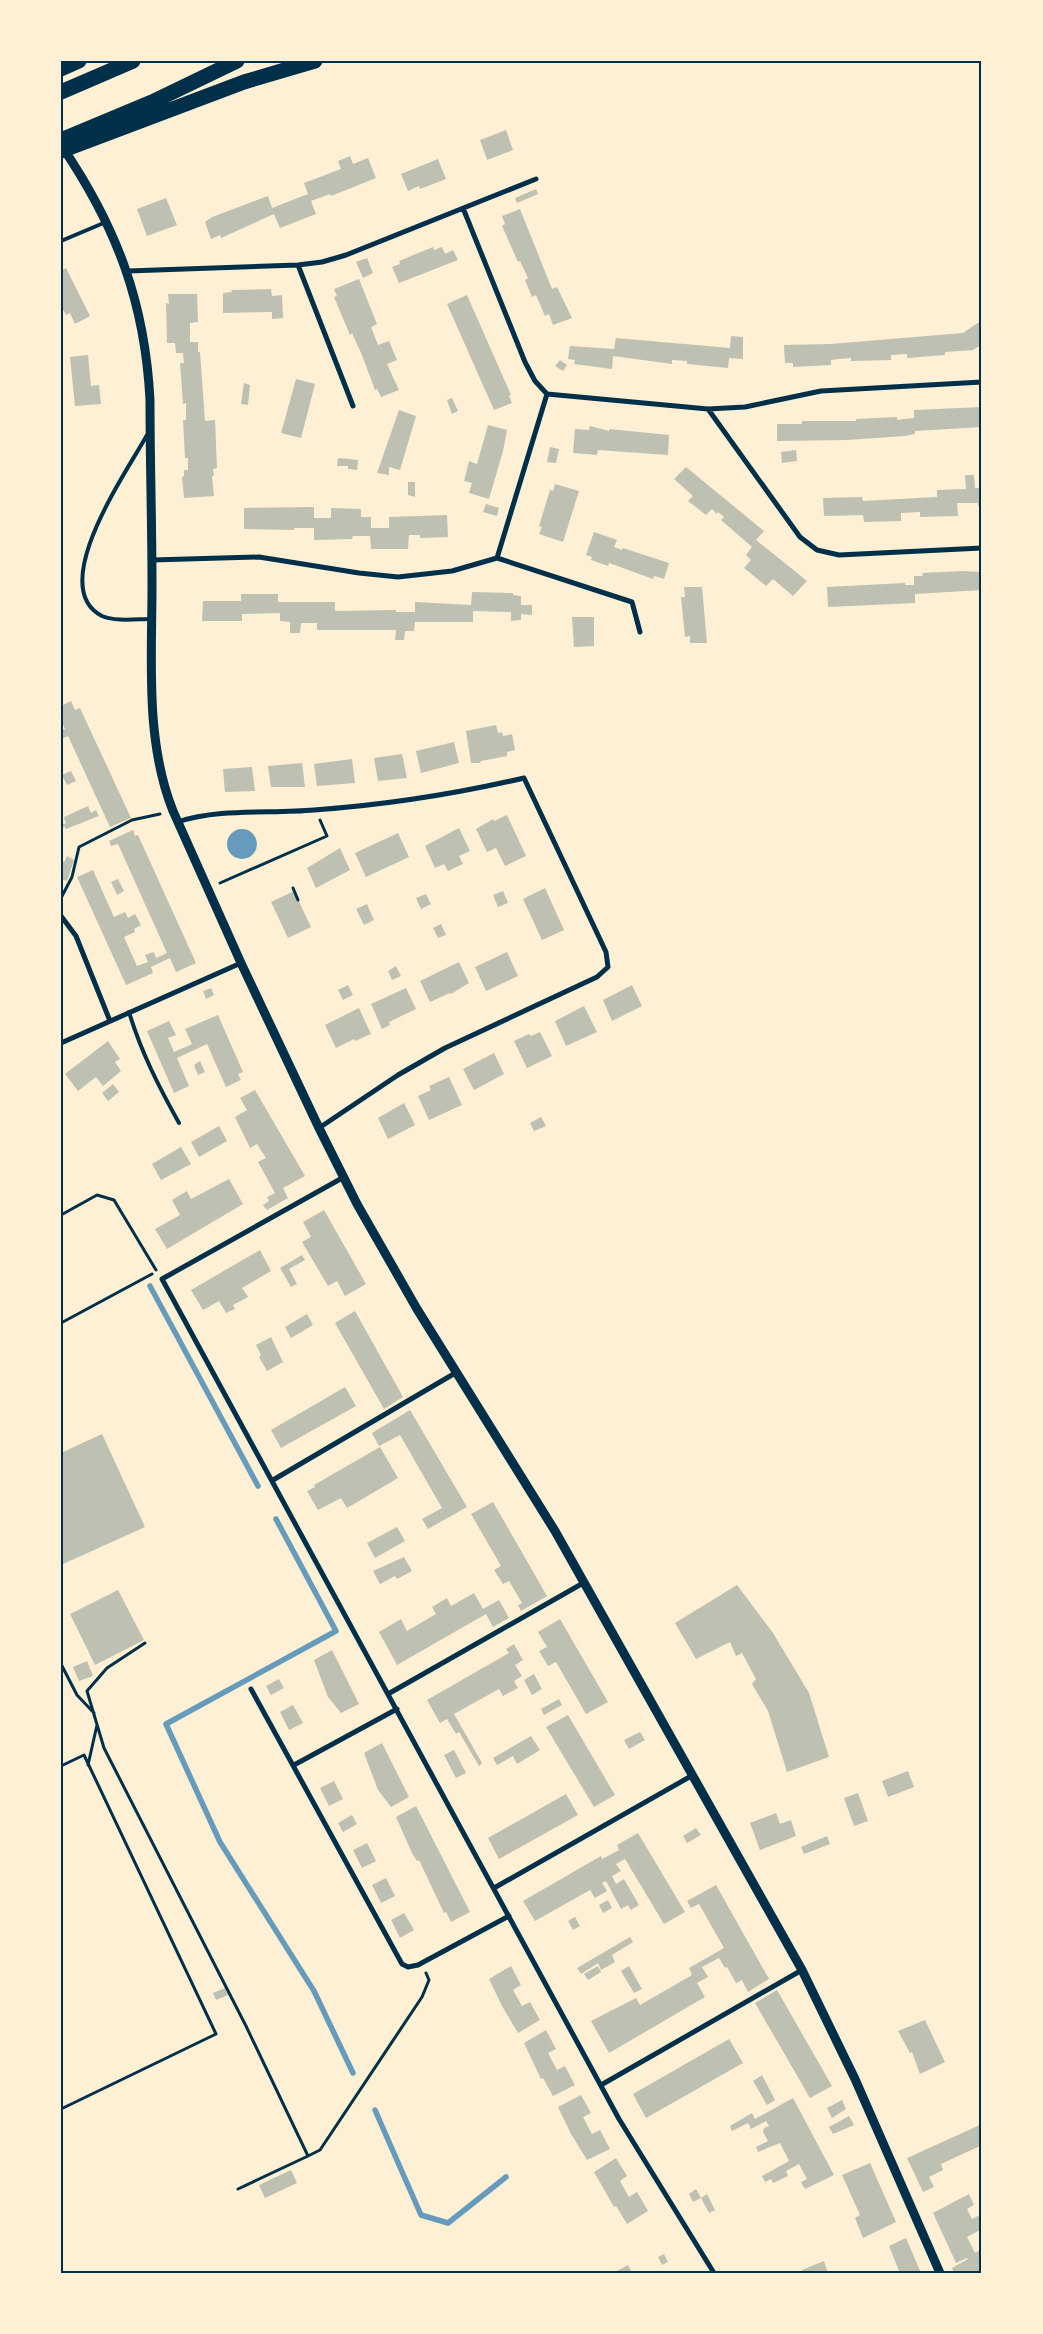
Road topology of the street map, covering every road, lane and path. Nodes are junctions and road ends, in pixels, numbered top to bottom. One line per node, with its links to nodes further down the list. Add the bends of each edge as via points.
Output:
1 (133, 61): 4 (highway)
2 (237, 61): 5 (highway)
3 (315, 61): 5 (highway)
4 (61, 92)
5 (102, 130): 6 (highway); 8 (highway)
6 (61, 140)
7 (61, 146): 11 (street)
8 (61, 151)
9 (536, 179): 10 (street)
10 (463, 208): 13 (street, via 333,259); 16 (street, via 525,362 535,382)
11 (106, 222): 12 (lane); 14 (street)
12 (61, 241)
13 (298, 265): 14 (street); 17 (street)
14 (128, 271): 19 (street, via 147,362)
15 (982, 382): 18 (street, via 821,391 745,407)
16 (547, 394): 18 (street); 21 (street)
17 (354, 406)
18 (708, 409): 20 (street, via 800,537 817,550 839,555)
19 (150, 430): 22 (street); 23 (lane, via 90,541 82,581 88,600 101,615)
20 (982, 548)
21 (497, 558): 22 (street, via 452,571 398,577 259,557); 24 (street, via 632,602)
22 (152, 560): 23 (street)
23 (152, 619): 26 (street, via 157,757)
24 (640, 632)
25 (316, 810): 27 (street, via 222,814); 29 (path, via 327,836); 38 (street, via 410,800 524,778 608,959 608,966 597,977 445,1048)
26 (173, 811): 27 (street); 30 (path, via 132,820 79,847 72,877)
27 (178, 822): 29 (street)
28 (293, 888): 31 (path)
29 (207, 889): 33 (street)
30 (61, 898)
31 (298, 900)
32 (61, 916): 35 (street, via 76,936)
33 (241, 963): 34 (street); 38 (street)
34 (129, 1012): 35 (street); 37 (lane, via 148,1065)
35 (110, 1021): 36 (street)
36 (61, 1043)
37 (179, 1123)
38 (319, 1128): 39 (street)
39 (344, 1177): 42 (street, via 386,1256); 43 (street, via 162,1279)
40 (61, 1215): 41 (path, via 97,1195 114,1200 158,1271)
41 (61, 1323)
42 (457, 1372): 43 (street); 44 (street)
43 (273, 1480): 48 (street)
44 (585, 1582): 48 (street); 55 (street)
45 (145, 1643): 50 (path, via 107,1668 88,1691)
46 (61, 1664): 50 (path, via 77,1696)
47 (251, 1689): 52 (street)
48 (388, 1694): 49 (street)
49 (397, 1710): 52 (street); 56 (street)
50 (94, 1713): 51 (path)
51 (97, 1724): 54 (path); 62 (path, via 104,1748 246,2026)
52 (294, 1765): 58 (street, via 400,1961 408,1967)
53 (61, 1766): 54 (path, via 84,1755)
54 (88, 1766): 61 (path, via 216,2034)
55 (693, 1775): 56 (street); 59 (street)
56 (494, 1888): 57 (street)
57 (509, 1916): 58 (street); 60 (street)
58 (422, 1962): 62 (path, via 429,1980 422,1997 320,2150)
59 (802, 1970): 60 (street); 65 (street, via 855,2079)
60 (600, 2086): 64 (street)
61 (61, 2109)
62 (308, 2156): 63 (path)
63 (238, 2189)
64 (714, 2273)
65 (940, 2273)

